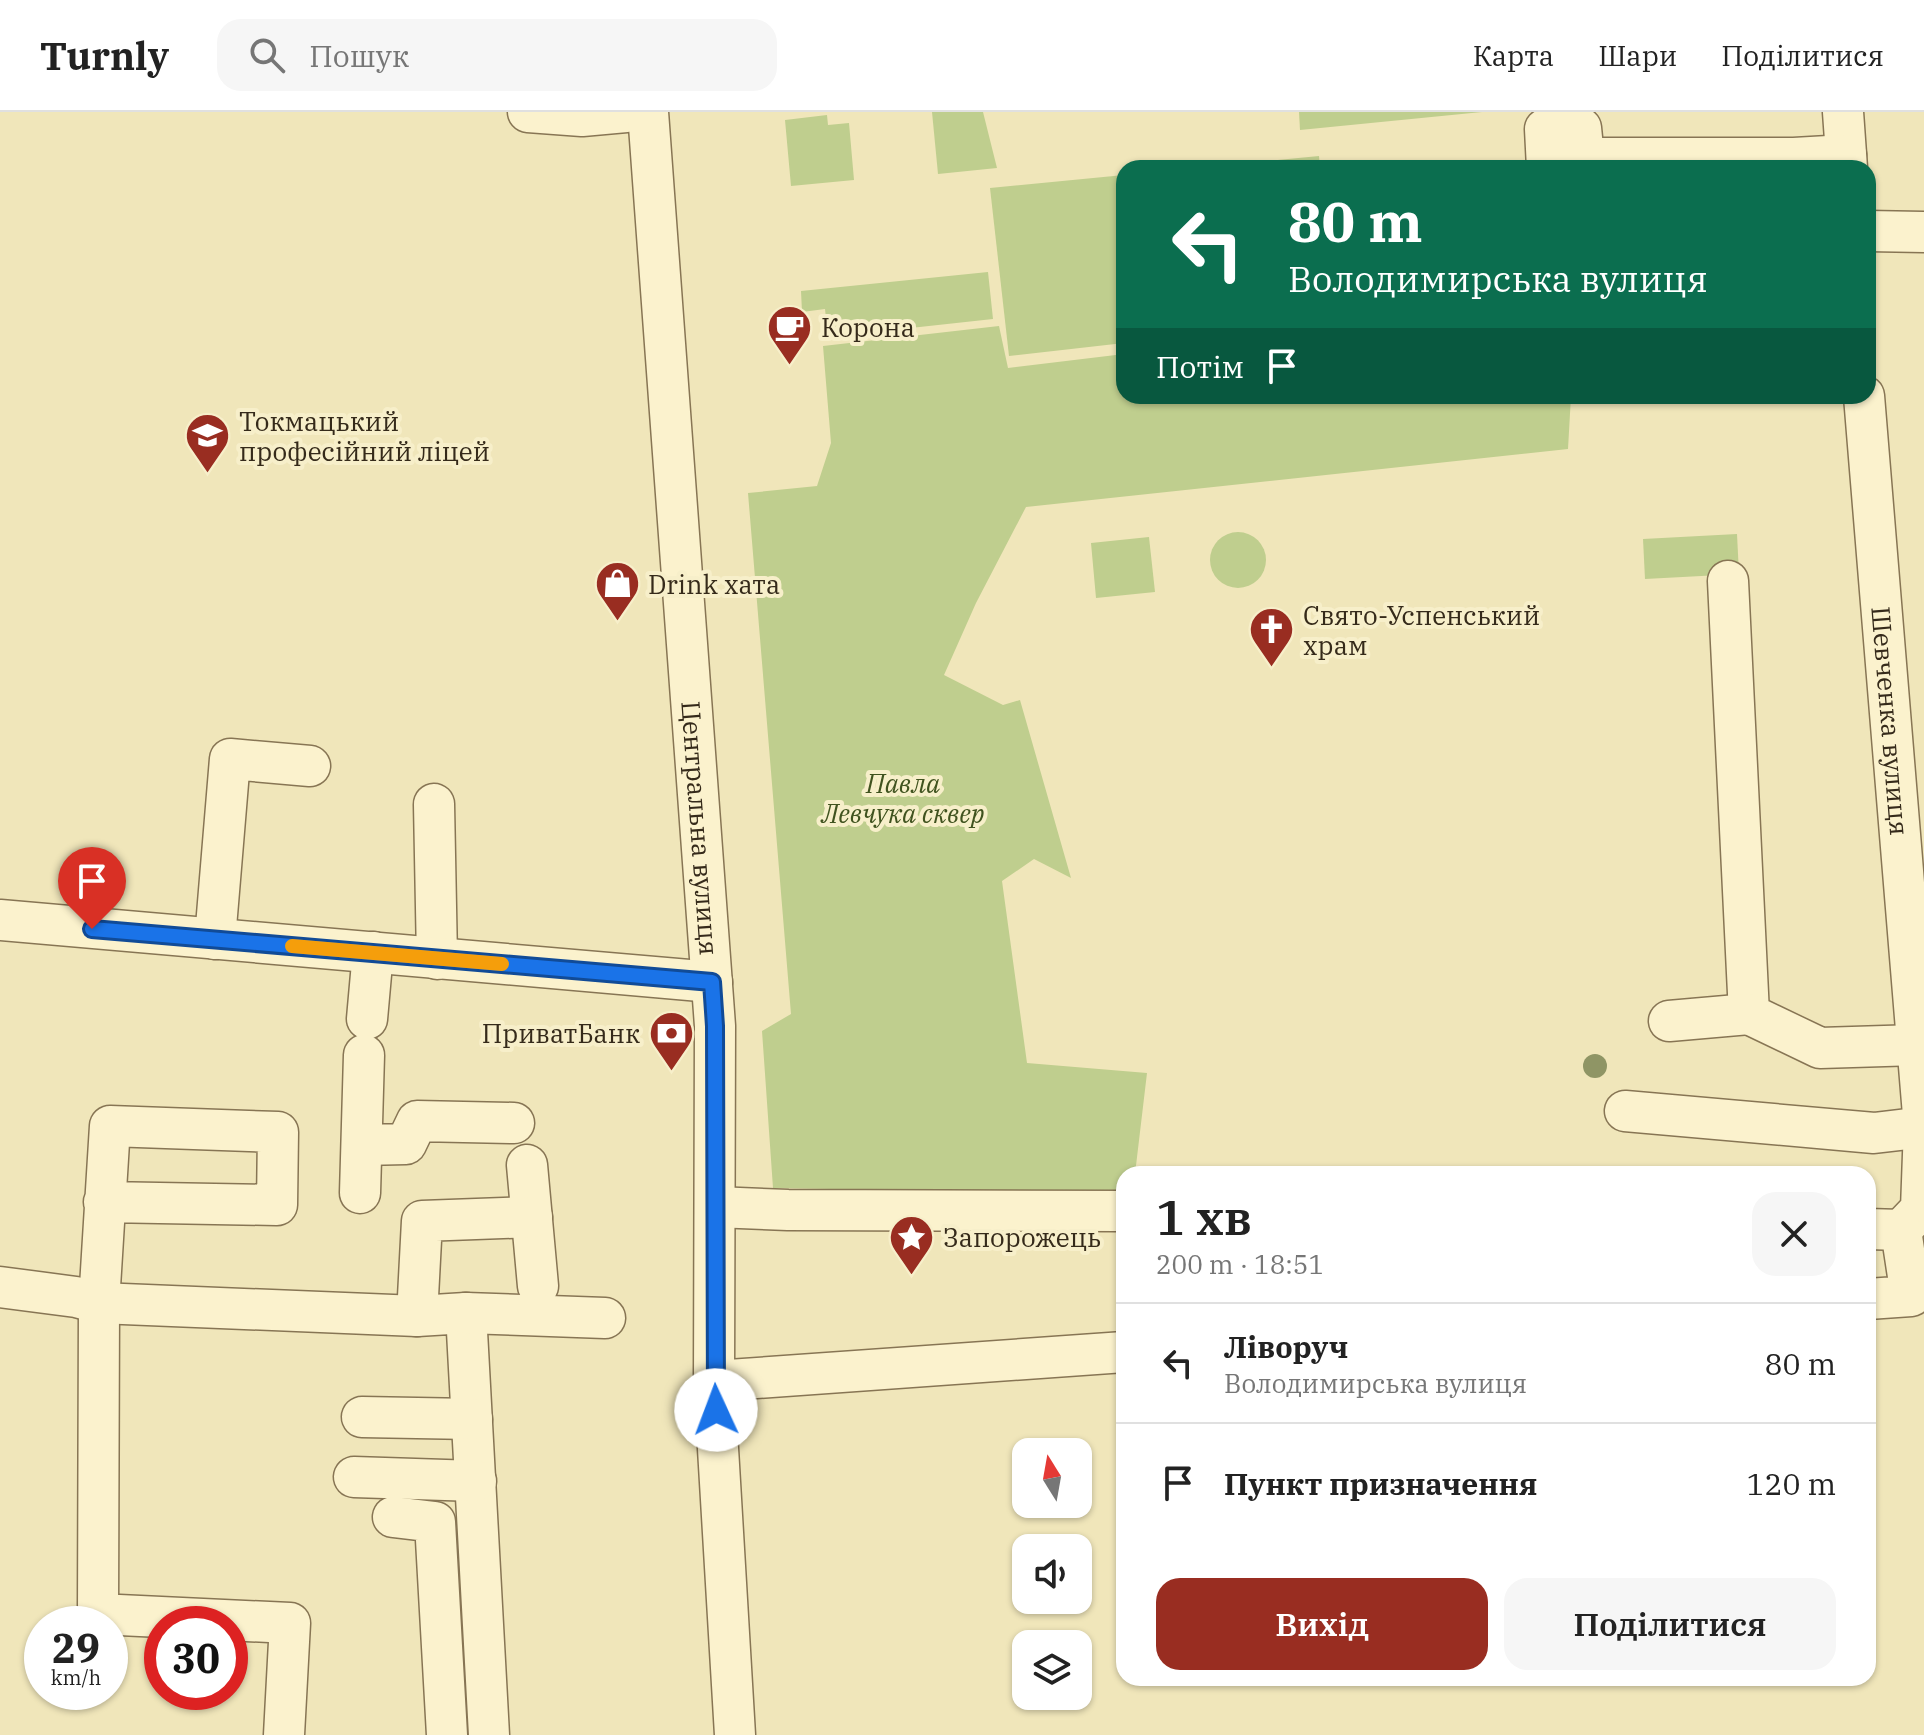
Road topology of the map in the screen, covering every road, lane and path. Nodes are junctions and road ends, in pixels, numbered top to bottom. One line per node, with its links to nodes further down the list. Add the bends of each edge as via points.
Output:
1 (528, 112): 2 (street)
2 (626, 112)
3 (648, 112): 18 (street, Центральна вулиця)
4 (1843, 112): 7 (street)
5 (1545, 136): 6 (street, via 1581,128 1584,158)
6 (1820, 160)
7 (1846, 160)
8 (1876, 231): 9 (street)
9 (1924, 232)
10 (1865, 404): 21 (street, Шевченка вулиця)
11 (1728, 581): 19 (street)
12 (310, 766): 15 (street, via 230,759)
13 (434, 804): 17 (street)
14 (0, 920): 15 (street)
15 (215, 939): 16 (street)
16 (373, 952): 17 (street); 25 (street)
17 (437, 959): 18 (street)
18 (712, 982): 29 (street, Центральна вулиця)
19 (1749, 1014): 20 (street); 21 (street, via 1820,1048)
20 (1669, 1021)
21 (1917, 1045): 24 (street, Шевченка вулиця)
22 (1625, 1111): 24 (street, via 1874,1133)
23 (514, 1123): 25 (street, via 417,1121 406,1144)
24 (1924, 1127): 32 (street, Шевченка вулиця, via 1921,1209)
25 (362, 1145): 27 (street)
26 (527, 1165): 31 (street)
27 (360, 1193)
28 (104, 1202): 36 (street)
29 (715, 1207): 30 (street); 41 (street, Центральна вулиця)
30 (1116, 1211)
31 (532, 1217): 33 (street); 38 (street, via 422,1221)
32 (1885, 1230): 35 (street, via 1911,1296)
33 (538, 1286)
34 (0, 1287): 36 (street)
35 (1876, 1298)
36 (99, 1303): 38 (street); 47 (street, via 98,1614 290,1623)
37 (466, 1313): 38 (street); 39 (street); 43 (street)
38 (417, 1316)
39 (605, 1318)
40 (1116, 1353): 41 (street)
41 (714, 1381): 50 (street, Центральна вулиця)
42 (362, 1417): 43 (street)
43 (472, 1419): 45 (street)
44 (354, 1477): 45 (street)
45 (476, 1481): 49 (street)
46 (393, 1517): 48 (street, via 435,1522)
47 (284, 1735)
48 (447, 1735)
49 (489, 1735)
50 (735, 1735)

